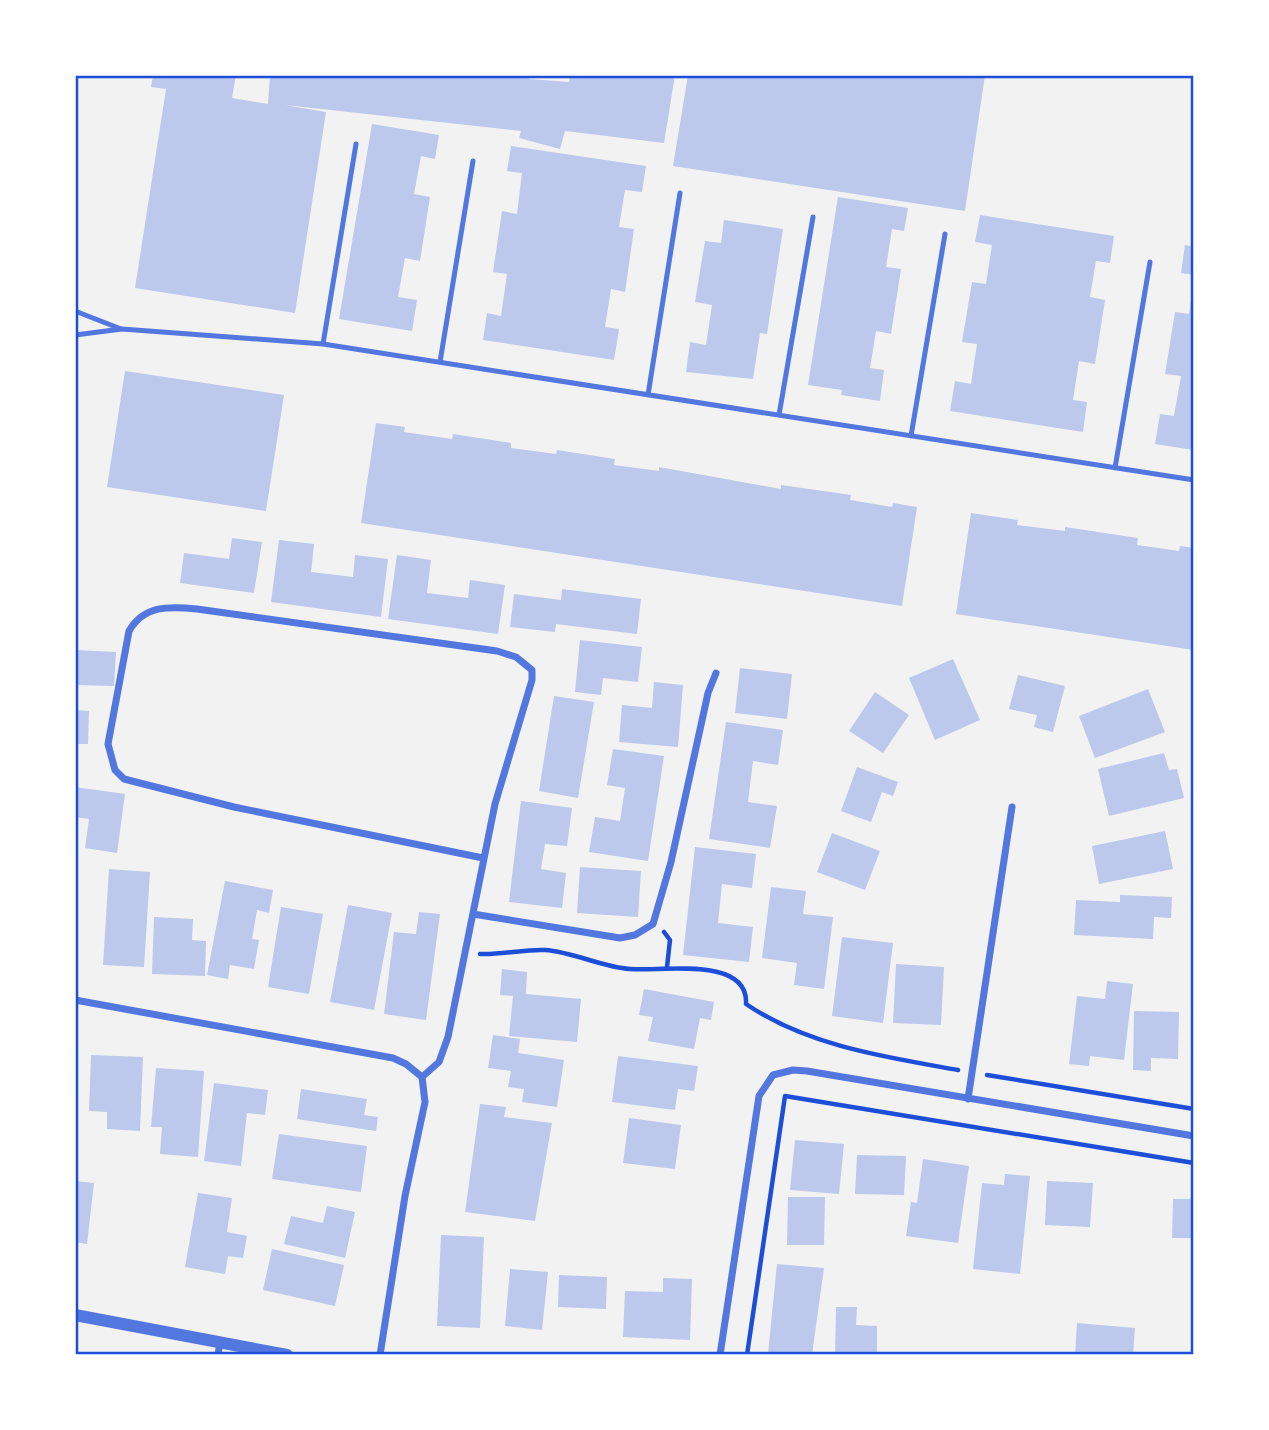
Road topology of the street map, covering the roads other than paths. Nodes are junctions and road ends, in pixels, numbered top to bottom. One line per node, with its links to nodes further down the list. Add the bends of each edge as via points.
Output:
1 (356, 144): 10 (lane)
2 (473, 161): 11 (lane)
3 (680, 193): 12 (lane)
4 (813, 217): 13 (lane)
5 (945, 234): 14 (lane)
6 (1150, 262): 15 (lane)
7 (75, 311): 8 (lane)
8 (122, 329): 9 (lane); 10 (lane)
9 (75, 335)
10 (323, 344): 11 (lane)
11 (440, 362): 12 (lane)
12 (648, 395): 13 (lane)
13 (779, 415): 14 (lane)
14 (911, 436): 15 (lane)
15 (1115, 468): 16 (lane)
16 (1194, 480)
17 (716, 673): 20 (street, via 653,924 620,938)
18 (1012, 807): 23 (street)
19 (483, 858): 19 (street, via 234,807 124,779 115,771 108,744 129,631 136,619 159,608 197,609 497,651 528,664 533,680); 20 (street)
20 (473, 914): 22 (street, via 444,1050 439,1062)
21 (75, 1000): 22 (street, via 393,1058)
22 (422, 1077): 28 (street, via 425,1102)
23 (968, 1099): 24 (street); 29 (street, via 807,1071 773,1075 759,1096)
24 (1194, 1136)
25 (75, 1315): 26 (street)
26 (219, 1348): 27 (street)
27 (287, 1355)
28 (380, 1355)
29 (720, 1355)

